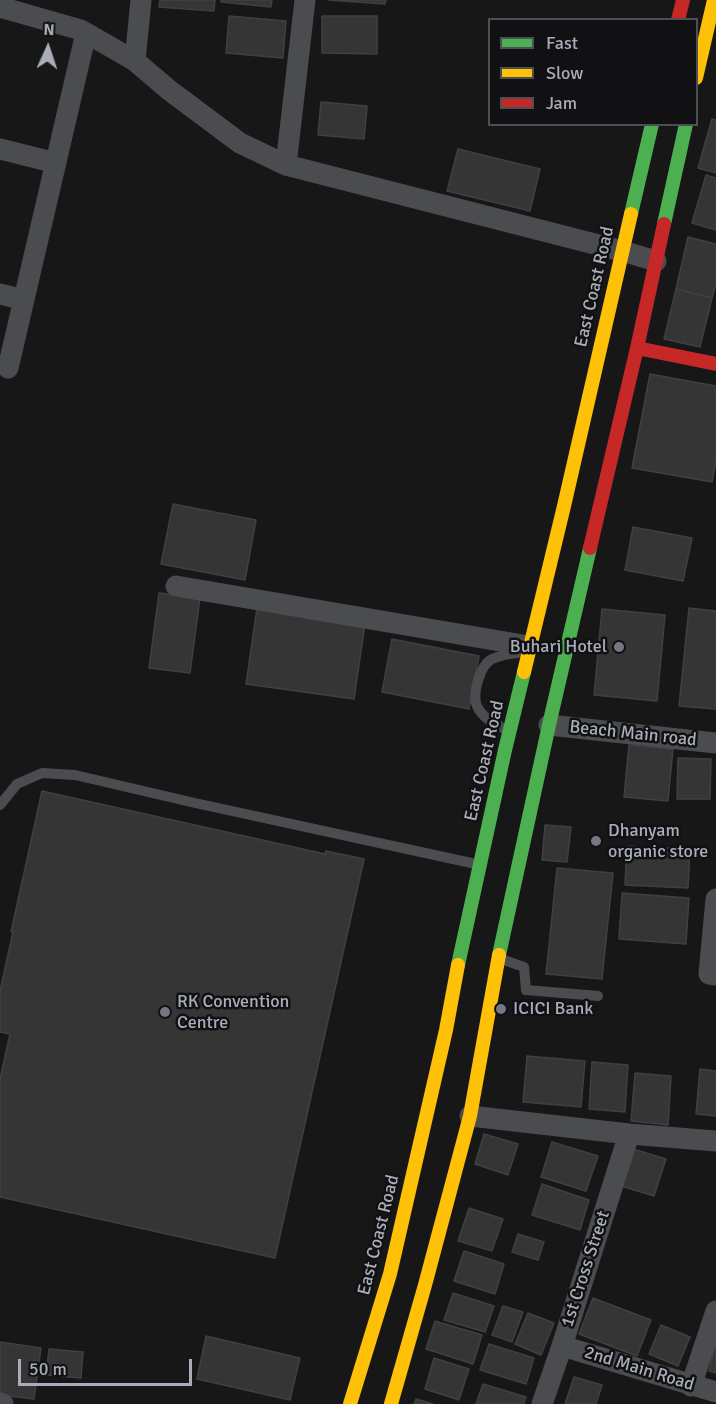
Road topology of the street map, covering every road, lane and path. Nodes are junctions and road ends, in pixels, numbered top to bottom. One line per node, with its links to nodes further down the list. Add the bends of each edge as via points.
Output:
1 (141, 0): 8 (street)
2 (305, 0): 14 (street)
3 (682, 0): 6 (main road)
4 (714, 0): 9 (main road)
5 (0, 7): 7 (street)
6 (678, 18)
7 (86, 33): 8 (street); 13 (street)
8 (135, 61): 14 (street, via 240,143)
9 (698, 69)
10 (652, 126): 15 (main road, East Coast Road)
11 (686, 126): 16 (main road)
12 (0, 149): 13 (street)
13 (56, 163): 18 (street)
14 (286, 165): 15 (street)
15 (622, 251): 16 (street); 23 (main road, East Coast Road)
16 (656, 261): 19 (main road)
17 (0, 294): 18 (street)
18 (24, 300): 21 (street)
19 (638, 348): 20 (main road); 24 (main road)
20 (716, 364)
21 (8, 368)
22 (176, 586): 23 (street)
23 (529, 649): 25 (main road, East Coast Road); 25 (lane, via 490,660 480,672 476,688 477,706 485,717)
24 (549, 725): 26 (street, Beach Main road); 30 (main road)
25 (510, 731): 28 (main road, East Coast Road)
26 (716, 743)
27 (0, 805): 28 (lane, via 18,784 42,773 75,775)
28 (480, 865): 40 (main road, East Coast Road, via 390,1274)
29 (716, 899): 31 (street, via 709,975)
30 (498, 958): 32 (lane, via 524,967 526,990); 33 (main road)
31 (716, 975)
32 (598, 996)
33 (470, 1116): 34 (street); 41 (main road)
34 (629, 1134): 35 (street); 37 (street, 1st Cross Street)
35 (716, 1141)
36 (716, 1311): 38 (street)
37 (562, 1346): 38 (street, 2nd Main Road); 42 (street, 1st Cross Street)
38 (691, 1386): 39 (street, 2nd Main Road)
39 (716, 1392)
40 (350, 1404)
41 (392, 1404)
42 (542, 1404)

